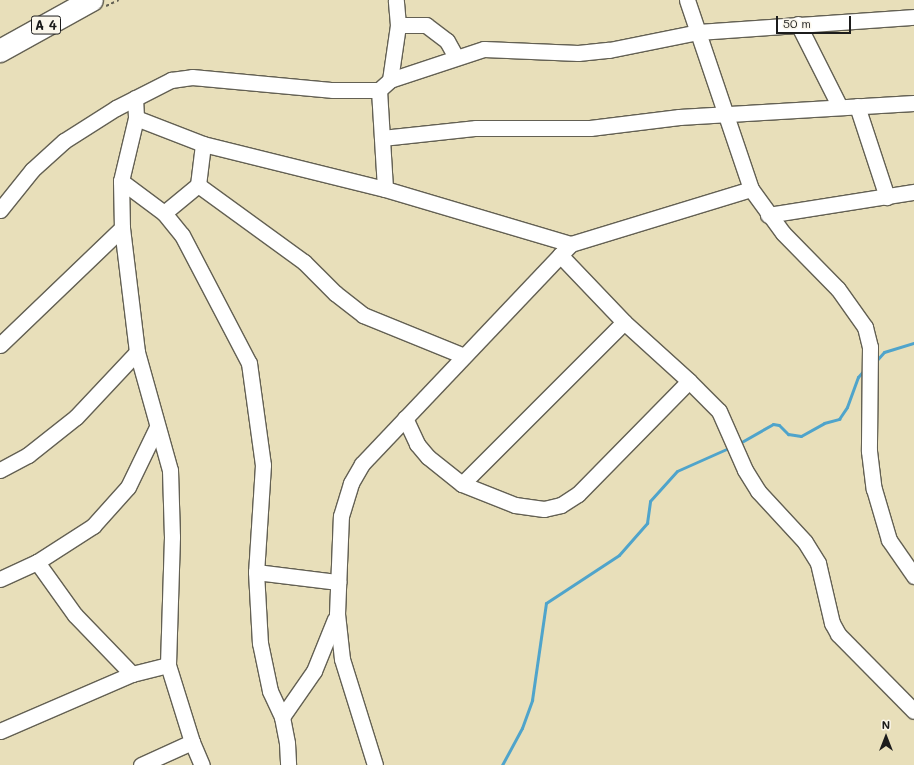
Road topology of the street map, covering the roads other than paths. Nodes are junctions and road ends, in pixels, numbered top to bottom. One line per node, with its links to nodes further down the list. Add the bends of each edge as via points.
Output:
1 (69, 0): 9 (highway, A 4)
2 (92, 0): 10 (highway, A 4)
3 (396, 0): 7 (street)
4 (687, 0): 8 (street)
5 (914, 17): 6 (street)
6 (798, 24): 8 (street); 16 (street)
7 (398, 25): 11 (street, via 426,25 442,36); 12 (street)
8 (698, 32): 11 (street, via 608,50 559,54 484,49); 17 (street)
9 (0, 37)
10 (0, 51)
11 (456, 57): 12 (street)
12 (385, 85): 13 (street, via 333,90 192,77 171,80); 19 (street)
13 (135, 98): 18 (street); 27 (street, via 96,120 46,155)
14 (914, 103): 15 (street)
15 (857, 106): 16 (street); 26 (street)
16 (840, 107): 17 (street)
17 (727, 115): 19 (street, via 665,118 590,128 476,128); 24 (street)
18 (136, 118): 20 (street); 21 (street)
19 (382, 138): 23 (street)
20 (203, 144): 22 (street); 23 (street)
21 (121, 181): 28 (street); 30 (street)
22 (198, 185): 28 (street); 36 (street, via 304,262 334,293 363,315)
23 (385, 189): 31 (street)
24 (751, 189): 29 (street); 31 (street)
25 (914, 192): 26 (street)
26 (887, 197): 29 (street)
27 (0, 210)
28 (164, 213): 43 (street, via 193,252 249,364 263,465)
29 (768, 215): 44 (street, via 838,289 865,327 870,347 869,450 874,489 889,540)
30 (122, 228): 34 (street); 35 (street)
31 (571, 244): 32 (street)
32 (560, 255): 33 (street); 36 (street)
33 (624, 322): 37 (street); 41 (street)
34 (0, 345)
35 (137, 352): 39 (street); 40 (street, via 76,417 28,455)
36 (464, 356): 38 (street)
37 (689, 381): 41 (street, via 578,494 561,505 544,509 530,508); 50 (street, via 719,411 745,470 758,491 805,542 818,563 830,616 838,634)
38 (404, 418): 41 (street, via 417,444 428,457); 46 (street, via 362,464 351,483 341,516)
39 (157, 427): 42 (street, via 128,487 118,501 93,526); 48 (street, via 170,470 172,537)
40 (0, 470)
41 (462, 484)
42 (37, 562): 45 (street); 49 (street, via 76,615)
43 (256, 572): 46 (street); 51 (street, via 260,643 270,691)
44 (914, 576)
45 (0, 580)
46 (338, 582): 47 (street)
47 (337, 614): 51 (street, via 314,670); 57 (street, via 342,659)
48 (168, 665): 49 (street); 53 (street)
49 (132, 674): 52 (street)
50 (914, 711)
51 (282, 717): 56 (street)
52 (0, 731)
53 (192, 742): 54 (street); 55 (street)
54 (141, 765)
55 (202, 765)
56 (288, 765)
57 (375, 765)

